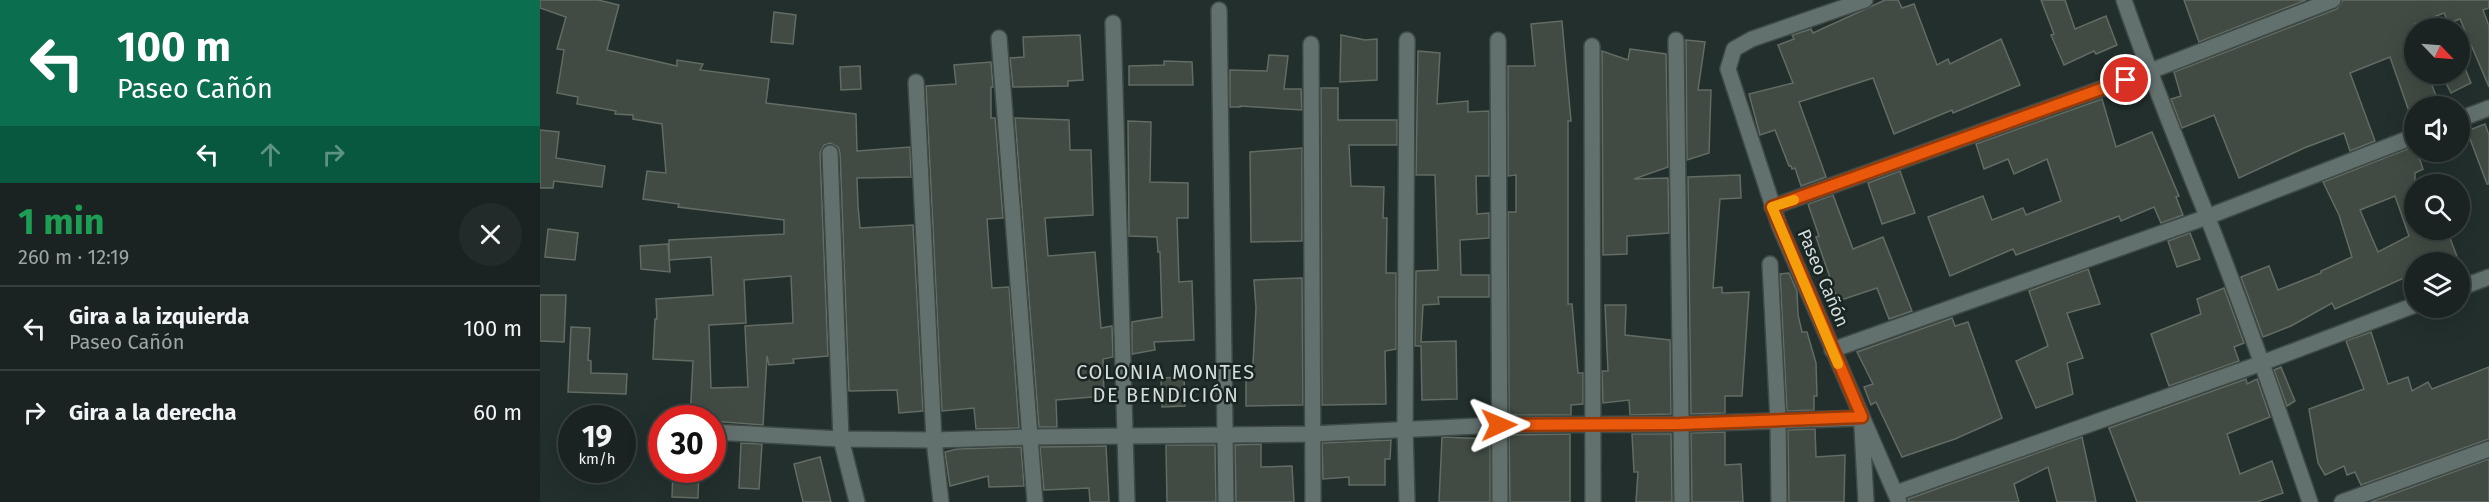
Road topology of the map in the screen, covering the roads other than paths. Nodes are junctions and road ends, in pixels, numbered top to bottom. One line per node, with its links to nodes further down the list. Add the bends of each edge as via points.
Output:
1 (1865, 0): 18 (street, Paseo Cañón, via 1752,39 1734,49 1728,69)
2 (2124, 0): 12 (street)
3 (2333, 0): 12 (street)
4 (1219, 10): 35 (street)
5 (1113, 23): 34 (street)
6 (999, 38): 36 (street)
7 (1407, 40): 31 (street)
8 (1498, 40): 30 (street)
9 (1676, 40): 29 (street)
10 (1311, 44): 33 (street)
11 (1592, 46): 28 (street)
12 (2148, 72): 18 (street); 19 (street)
13 (916, 82): 38 (street)
14 (2489, 108): 15 (street)
15 (2470, 115)
16 (2404, 140): 19 (street)
17 (831, 153): 37 (street)
18 (1772, 207): 24 (street, Paseo Cañón)
19 (2207, 217): 24 (street); 25 (street)
20 (1770, 264): 27 (street)
21 (2489, 277): 22 (street)
22 (2470, 284)
23 (2404, 309): 25 (street)
24 (1832, 350): 26 (street, Paseo Cañón)
25 (2262, 363): 40 (street); 53 (street)
26 (1862, 417): 27 (street); 40 (street, Paseo Cañón); 52 (street)
27 (1778, 420): 29 (street); 51 (street)
28 (1594, 423): 29 (street); 30 (street); 49 (street)
29 (1680, 424): 50 (street)
30 (1499, 425): 31 (street); 48 (street)
31 (1405, 429): 33 (street); 47 (street)
32 (726, 433): 37 (street)
33 (1312, 434): 35 (street); 46 (street)
34 (1125, 435): 35 (street); 36 (street); 44 (street)
35 (1225, 435): 45 (street)
36 (1031, 437): 38 (street); 43 (street)
37 (841, 439): 38 (street); 41 (street)
38 (934, 440): 42 (street)
39 (2489, 448): 54 (street)
40 (1897, 497)
41 (857, 502)
42 (941, 502)
43 (1035, 502)
44 (1127, 502)
45 (1226, 502)
46 (1313, 502)
47 (1407, 502)
48 (1500, 502)
49 (1593, 502)
50 (1682, 502)
51 (1779, 502)
52 (1866, 502)
53 (2310, 502)
54 (2342, 502)

